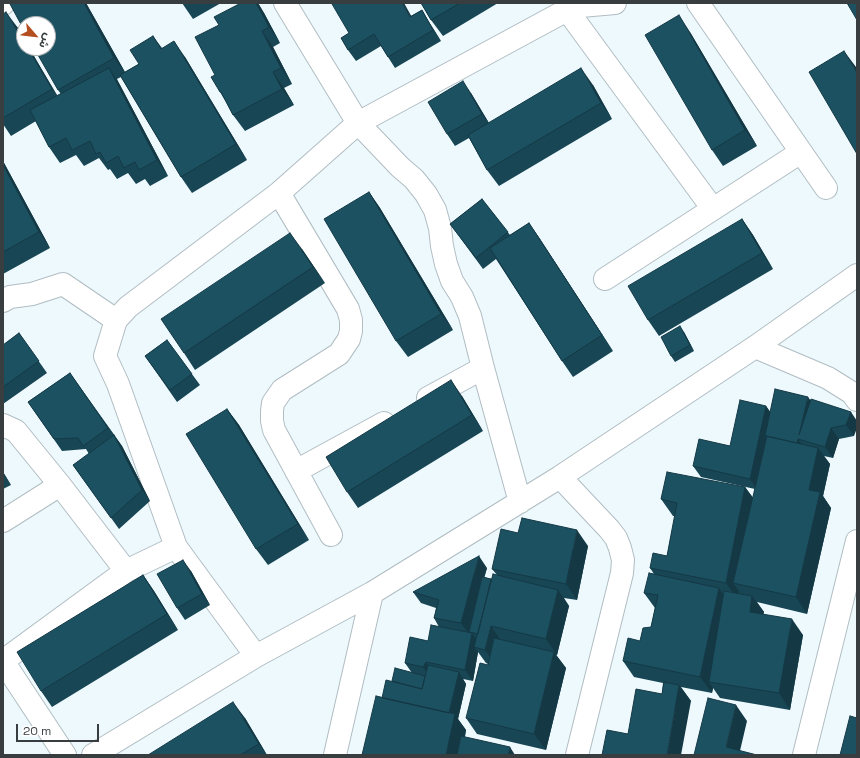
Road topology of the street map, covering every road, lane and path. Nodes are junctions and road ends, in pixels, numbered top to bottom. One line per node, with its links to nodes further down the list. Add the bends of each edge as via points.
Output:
1 (285, 3): 5 (street)
2 (615, 3): 4 (street)
3 (698, 3): 6 (street)
4 (566, 10): 5 (street); 9 (street)
5 (358, 123): 8 (street); 15 (street, via 414,179 435,210 446,264 470,316)
6 (801, 152): 7 (street); 9 (street)
7 (826, 188)
8 (280, 193): 13 (street, via 128,307); 18 (street, via 348,309 351,320 349,339 339,354 282,390 273,403 274,430)
9 (713, 209): 11 (street)
10 (857, 275): 14 (street)
11 (605, 279)
12 (3, 301): 13 (street, via 63,284)
13 (116, 320): 25 (street, via 104,356 118,384)
14 (755, 347): 16 (street, via 828,378); 19 (street)
15 (483, 368): 18 (street); 21 (street)
16 (857, 400)
17 (3, 425): 20 (street, via 16,431)
18 (296, 471): 23 (street)
19 (560, 477): 21 (street); 33 (street, via 616,538 623,560 622,573)
20 (60, 485): 22 (street); 26 (street)
21 (520, 502): 27 (street)
22 (3, 521)
23 (331, 535)
24 (857, 540): 34 (street)
25 (176, 547): 26 (street); 28 (street)
26 (126, 571): 29 (street)
27 (372, 593): 28 (street); 32 (street)
28 (256, 656): 31 (street)
29 (3, 661): 30 (street)
30 (65, 755)
31 (93, 755)
32 (335, 755)
33 (576, 755)
34 (804, 755)

